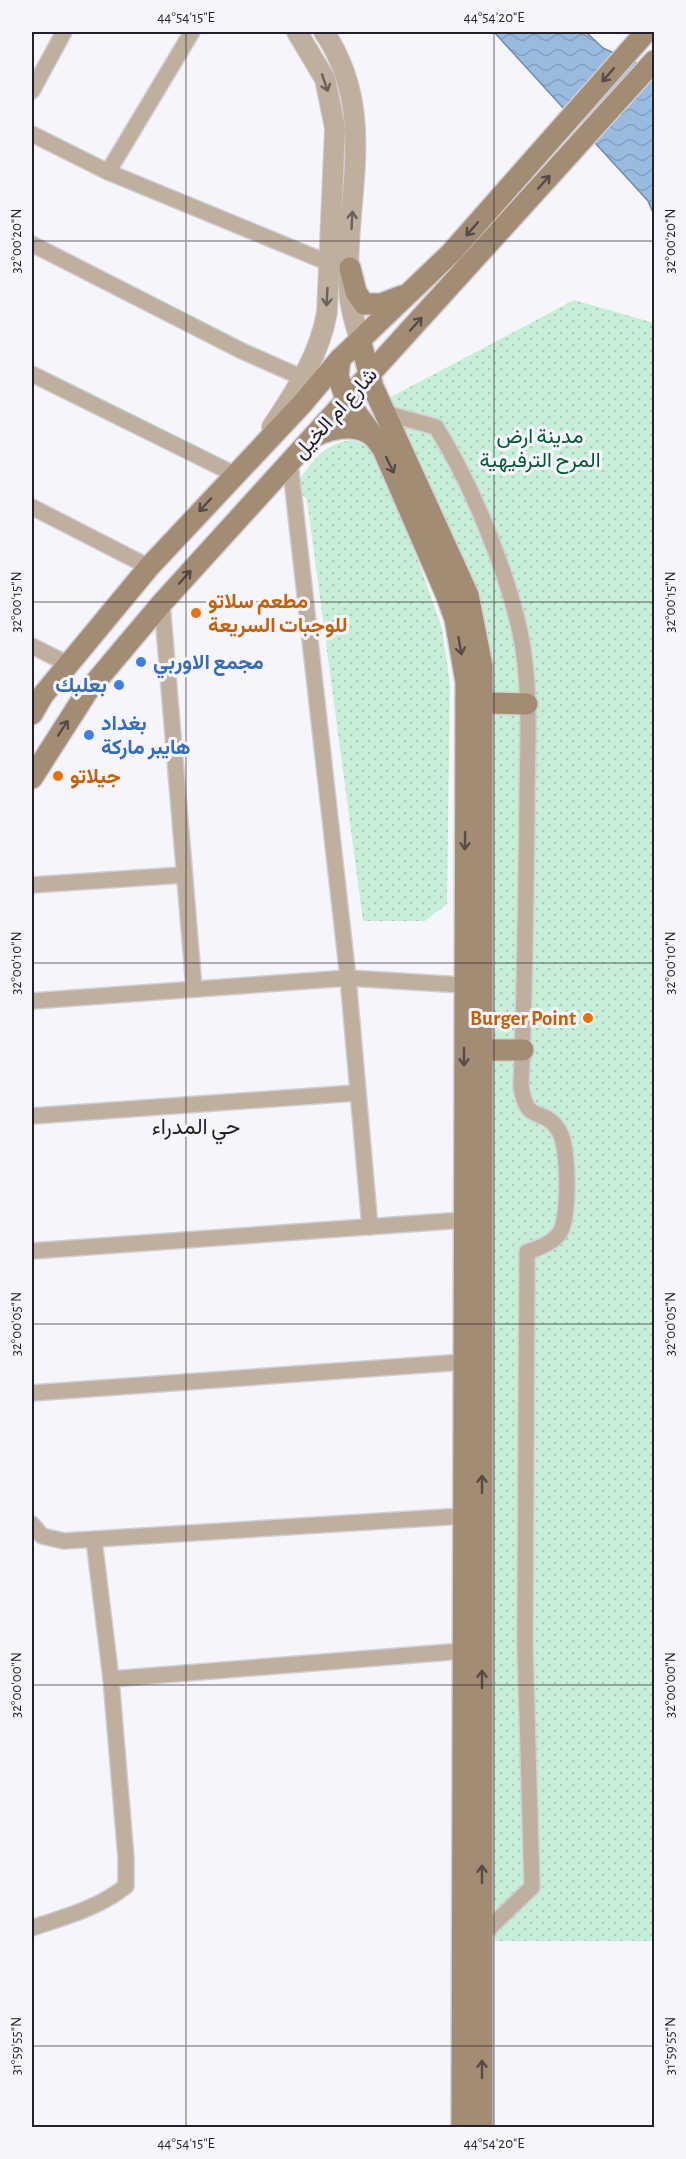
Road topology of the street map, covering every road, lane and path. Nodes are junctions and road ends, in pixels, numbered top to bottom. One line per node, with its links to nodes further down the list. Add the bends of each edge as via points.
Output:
1 (64, 32): 7 (street)
2 (192, 32): 9 (street)
3 (297, 32): 11 (street, one-way to 11, via 325,80 333,115)
4 (324, 32): 11 (street, one-way to 4, via 356,117 348,79)
5 (646, 32): 12 (main road, شارع ام الخيل, one-way to 12)
6 (654, 61): 14 (main road, شارع ام الخيل, one-way to 6)
7 (32, 91)
8 (32, 134): 9 (street)
9 (108, 172): 11 (street)
10 (32, 244): 18 (street)
11 (339, 266): 12 (main road, via 364,304 381,304); 13 (street); 18 (street, one-way to 18, via 325,325)
12 (411, 293): 13 (main road, شارع ام الخيل)
13 (360, 340): 15 (main road, شارع ام الخيل); 17 (main road)
14 (388, 354): 17 (main road, شارع ام الخيل); 20 (main road)
15 (340, 359): 19 (main road, via 337,371); 23 (main road, شارع ام الخيل)
16 (32, 374): 25 (street)
17 (370, 375): 19 (main road, شارع ام الخيل); 20 (main road)
18 (303, 378): 23 (street)
19 (346, 399): 21 (main road, شارع ام الخيل); 22 (main road)
20 (382, 406): 31 (main road, via 468,595 479,642); 32 (street, via 436,427 465,479 504,578 520,632)
21 (310, 439): 22 (main road, via 327,430 345,428 368,432); 24 (main road, شارع ام الخيل)
22 (377, 440): 38 (main road, one-way to 38, via 434,564 455,619 461,651 467,711)
23 (255, 453): 25 (main road, شارع ام الخيل)
24 (290, 462): 28 (main road, شارع ام الخيل, one-way to 24); 37 (street)
25 (234, 474): 27 (main road, شارع ام الخيل, one-way to 27)
26 (32, 507): 27 (street)
27 (149, 567): 30 (main road, شارع ام الخيل)
28 (162, 603): 34 (main road, شارع ام الخيل, one-way to 28, via 87,692); 35 (street)
29 (32, 646): 30 (street)
30 (68, 664): 33 (main road, شارع ام الخيل)
31 (483, 703): 32 (main road); 41 (main road)
32 (527, 704): 42 (street)
33 (32, 714)
34 (32, 778)
35 (183, 875): 36 (street); 39 (street)
36 (32, 885)
37 (348, 978): 38 (street); 39 (street); 43 (street)
38 (464, 985): 45 (main road, one-way to 45)
39 (194, 988): 40 (street)
40 (32, 1001)
41 (481, 1050): 42 (main road); 56 (main road, one-way to 41)
42 (523, 1050): 56 (street, via 524,1104 533,1113 547,1118 564,1140 564,1219 559,1233 546,1245 527,1252 525,1645 532,1887)
43 (356, 1092): 44 (street); 46 (street)
44 (32, 1116)
45 (464, 1220): 46 (street); 48 (main road)
46 (369, 1227): 47 (street)
47 (32, 1251)
48 (464, 1362): 49 (street); 50 (main road)
49 (32, 1393)
50 (463, 1516): 52 (street); 53 (main road)
51 (32, 1524): 52 (street, via 49,1539)
52 (94, 1540): 54 (street)
53 (463, 1650): 54 (street); 57 (main road)
54 (111, 1679): 55 (street, via 126,1886 84,1910)
55 (32, 1928)
56 (482, 1935): 58 (main road, one-way to 56)
57 (462, 2127)
58 (482, 2127)

